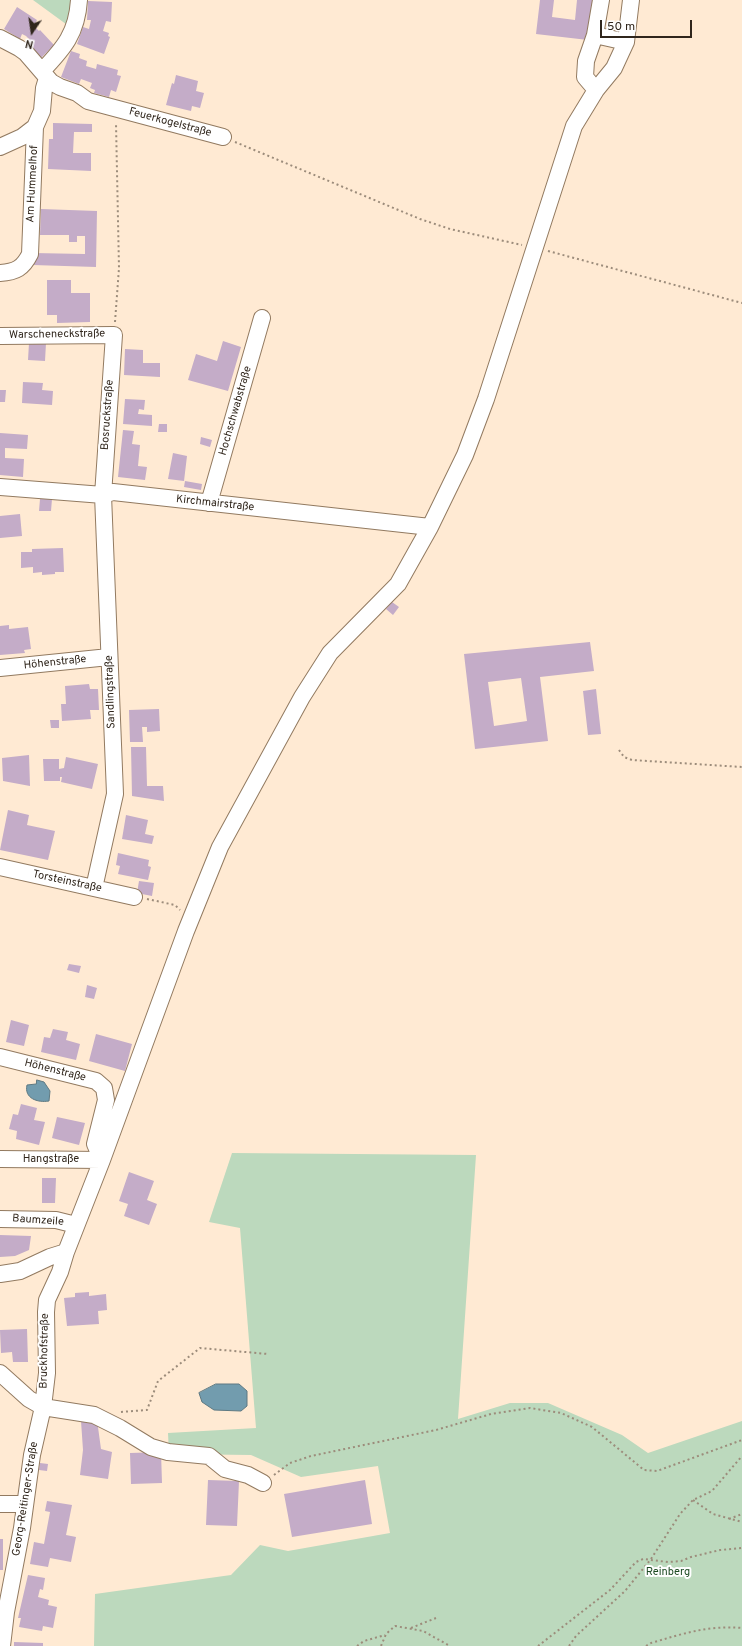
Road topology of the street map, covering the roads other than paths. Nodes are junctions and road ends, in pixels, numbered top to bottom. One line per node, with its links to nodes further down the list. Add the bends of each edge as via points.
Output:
1 (79, 0): 7 (street, Am Hummelhof, via 72,33)
2 (600, 0): 4 (street)
3 (631, 0): 6 (street, Bruckhofstraße)
4 (595, 35): 6 (street); 8 (street, via 586,61 585,77)
5 (0, 38): 7 (street, via 19,48)
6 (626, 42): 8 (street, Bruckhofstraße, via 614,68)
7 (44, 75): 9 (street, Am Hummelhof, via 42,111); 10 (street, Feuerkogelstraße, via 56,85 88,101)
8 (596, 90): 19 (street, Bruckhofstraße, via 574,126 486,399 465,455)
9 (35, 127): 11 (street, via 22,137); 12 (street, Am Hummelhof, via 30,254 22,268 10,273)
10 (223, 137)
11 (0, 147)
12 (0, 273)
13 (262, 318): 18 (street, Hochschwabstraße)
14 (114, 335): 15 (street, Warscheneckstraße); 17 (street, Bosruckstraße)
15 (0, 336)
16 (0, 487): 17 (street, Kirchmairstraße)
17 (102, 494): 18 (street, Kirchmairstraße, via 113,492); 20 (street, Sandlingstraße)
18 (209, 503): 19 (street, Kirchmairstraße)
19 (430, 527): 27 (street, Bruckhofstraße, via 398,584 330,653 302,697 220,847 186,931)
20 (109, 657): 21 (street, Höhenstraße); 23 (street, Sandlingstraße, via 115,794)
21 (0, 668)
22 (0, 867): 23 (street, Torsteinstraße)
23 (94, 888): 24 (street, Torsteinstraße)
24 (134, 897)
25 (0, 1058): 27 (street, Höhenstraße, via 96,1081 104,1088 106,1100 95,1144)
26 (0, 1160): 27 (street, Hangstraße)
27 (102, 1160): 29 (street, Bruckhofstraße)
28 (0, 1219): 29 (street, Baumzeile, via 56,1220)
29 (76, 1225): 30 (street, Bruckhofstraße)
30 (66, 1252): 31 (street, via 20,1271); 33 (street, Bruckhofstraße, via 46,1305 47,1373)
31 (0, 1274)
32 (0, 1373): 33 (street, via 29,1400)
33 (43, 1407): 34 (street, via 94,1415 151,1447 168,1452 209,1456 225,1469 248,1475); 36 (street, Georg-Reitinger-Straße, via 32,1455)
34 (263, 1483)
35 (0, 1504): 36 (street)
36 (25, 1504): 37 (street, Georg-Reitinger-Straße)
37 (2, 1646)

